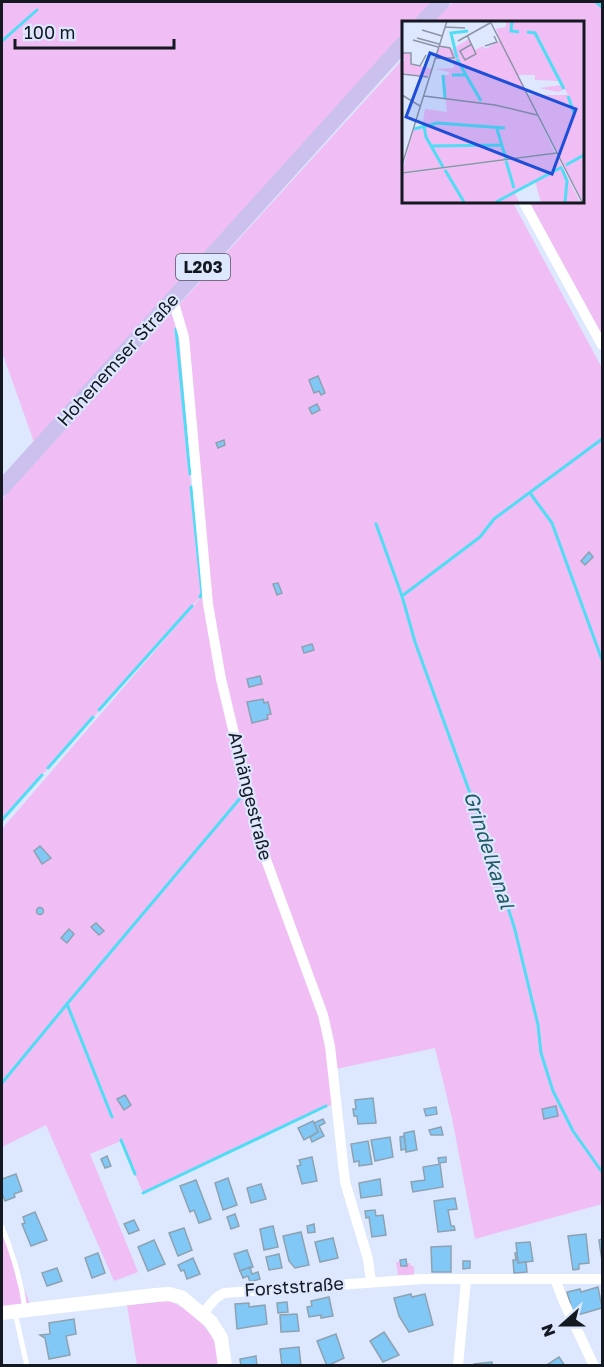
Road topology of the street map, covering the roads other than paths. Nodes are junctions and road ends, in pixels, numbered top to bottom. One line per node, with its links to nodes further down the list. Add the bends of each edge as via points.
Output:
1 (442, 2): 2 (main road)
2 (425, 21)
3 (402, 45): 5 (main road, Hohenemser Straße / L203)
4 (524, 202): 6 (street)
5 (173, 300): 7 (main road, Hohenemser Straße / L203); 12 (street, Anhängestraße, via 184,337 208,604 221,679 261,846 323,1015 344,1173)
6 (603, 345)
7 (2, 488)
8 (2, 1227): 13 (lane, via 22,1289)
9 (555, 1279): 10 (street, Forststraße); 11 (street, Forststraße); 18 (street)
10 (603, 1279)
11 (466, 1280): 12 (street, Forststraße); 17 (street)
12 (371, 1281): 14 (street, Forststraße, via 224,1293)
13 (14, 1311): 14 (street, via 169,1294 181,1297); 15 (lane)
14 (202, 1314): 16 (street, via 219,1332)
15 (27, 1365)
16 (225, 1365)
17 (458, 1365)
18 (594, 1365)

